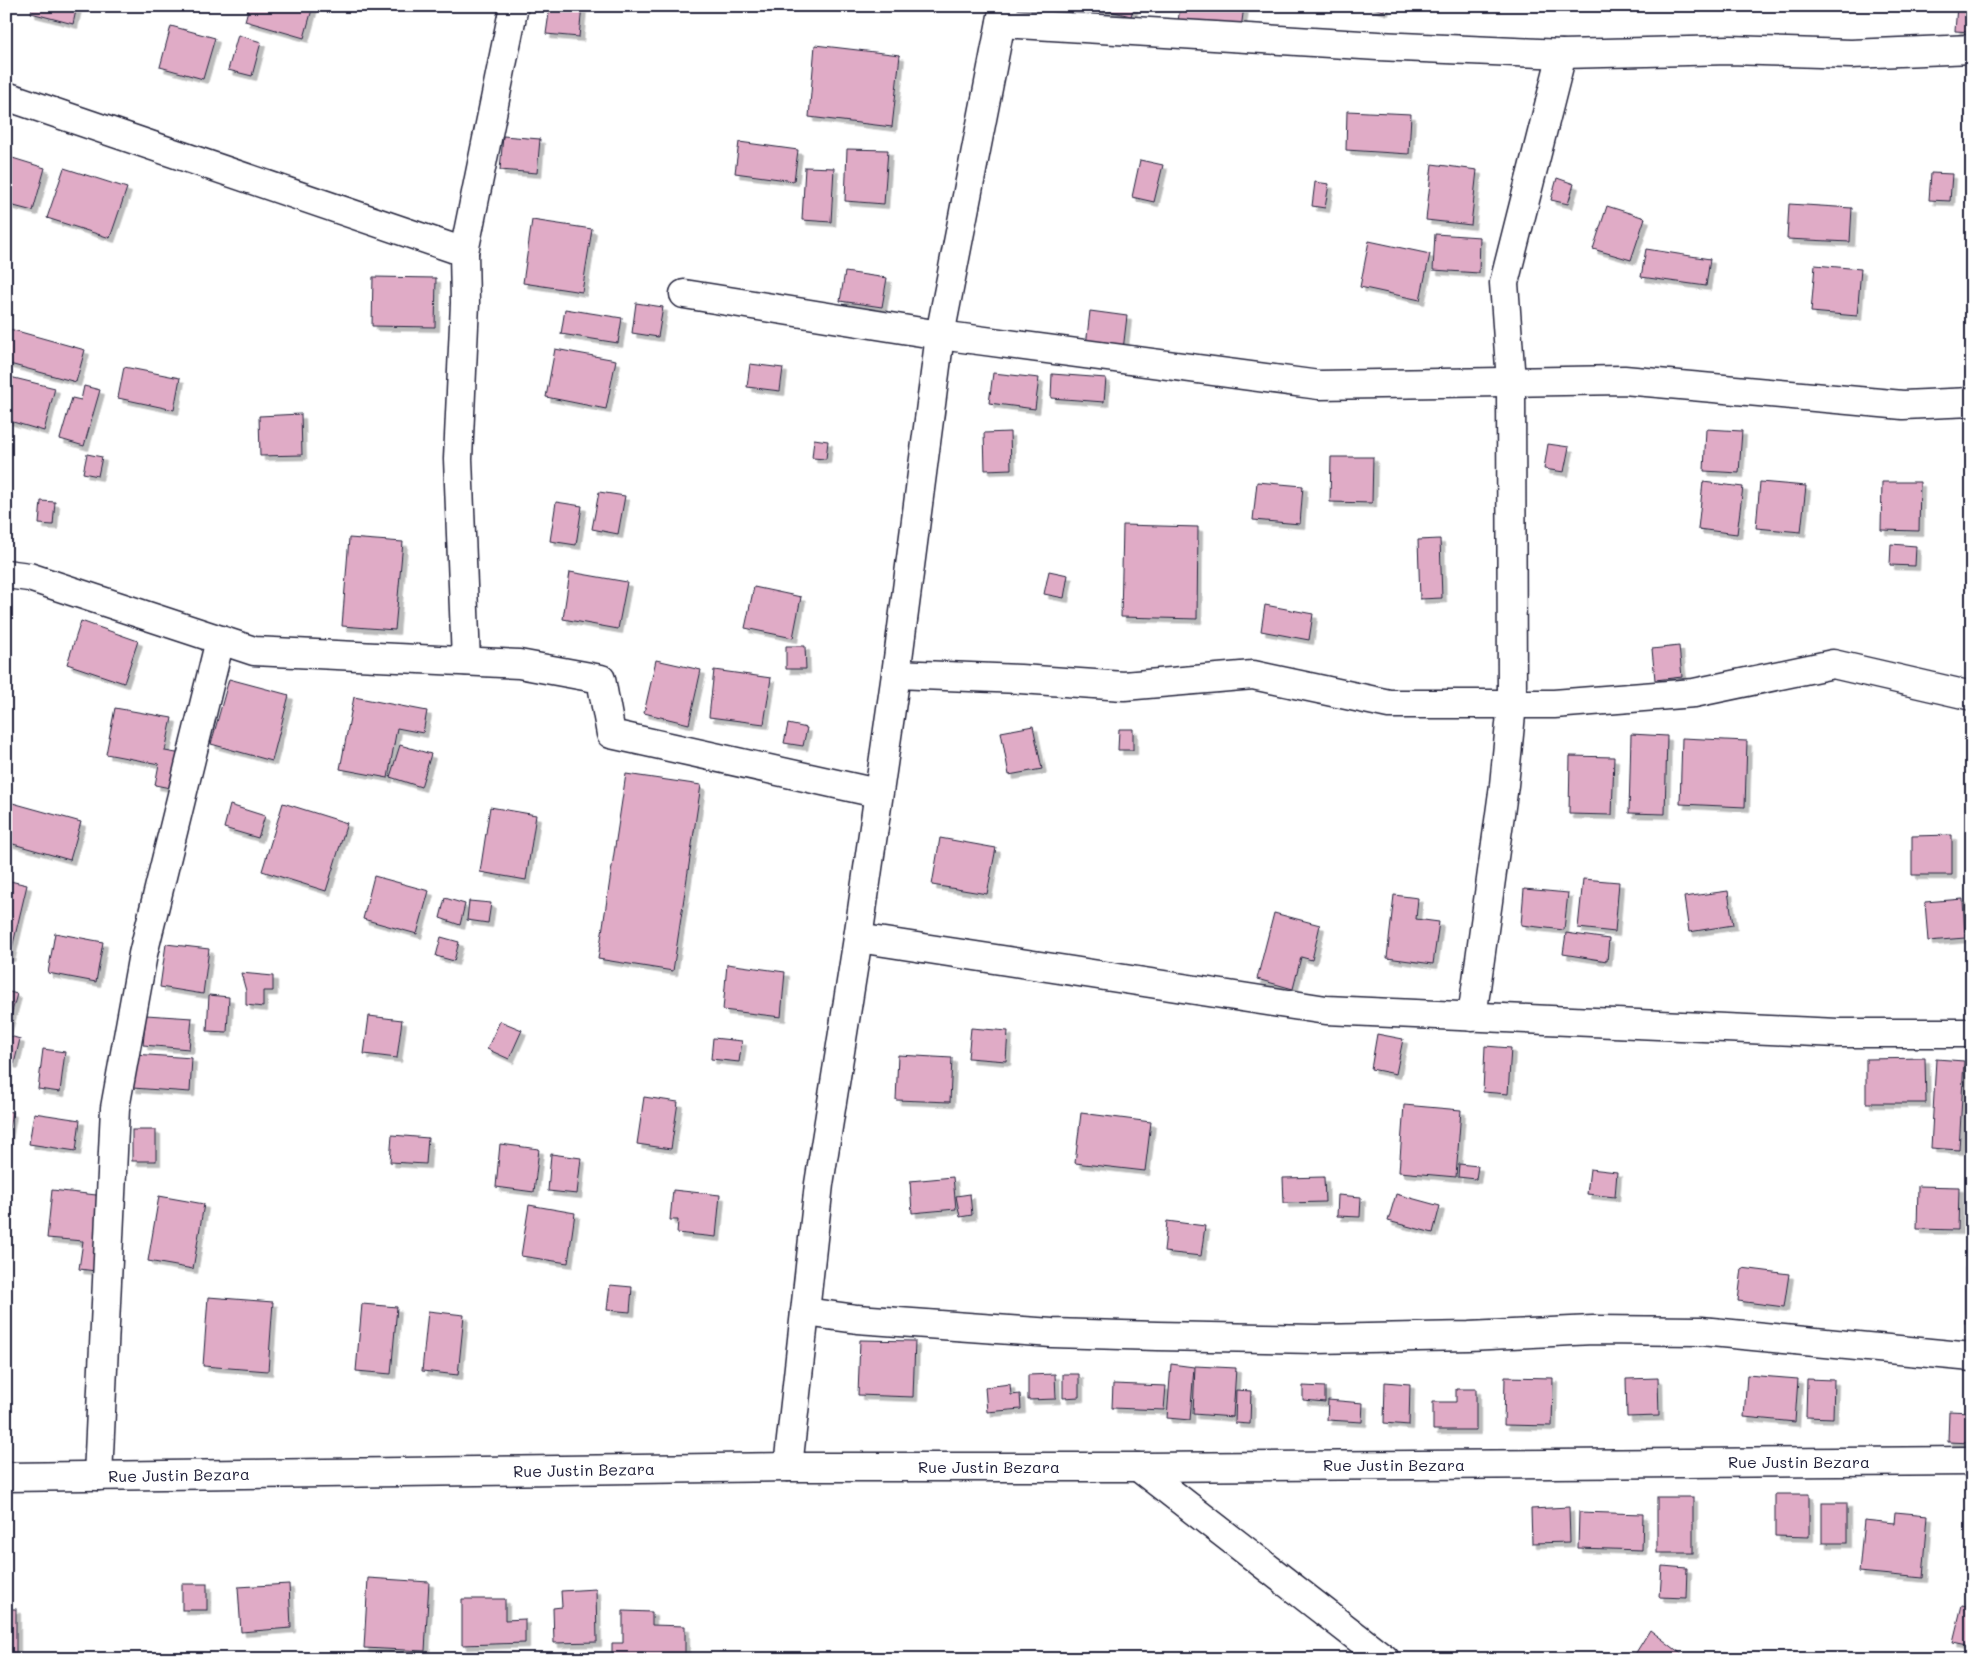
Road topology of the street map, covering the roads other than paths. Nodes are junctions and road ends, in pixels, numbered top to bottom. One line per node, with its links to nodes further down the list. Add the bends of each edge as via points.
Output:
1 (514, 6): 6 (street)
2 (1003, 15): 4 (street, via 1378,46); 8 (street)
3 (1972, 49): 4 (street, via 1851,54 1730,50)
4 (1562, 54): 9 (street, via 1504,283)
5 (6, 96): 6 (street)
6 (464, 252): 13 (street, via 458,459)
7 (684, 294): 8 (street)
8 (940, 335): 9 (street, via 1319,385); 14 (street)
9 (1510, 382): 10 (street, via 1624,380 1903,404); 16 (street)
10 (1972, 402)
11 (6, 574): 12 (street, via 29,577)
12 (220, 640): 13 (street, via 254,651); 26 (street, via 143,954 115,1108)
13 (466, 661): 17 (street, via 518,664 601,678 611,734)
14 (896, 674): 16 (street, via 1020,678 1124,686 1253,675 1389,704); 17 (street)
15 (1972, 696): 16 (street, via 1833,664 1694,693 1554,704)
16 (1512, 704): 19 (street)
17 (877, 794): 18 (street)
18 (858, 938): 19 (street, via 1326,1010); 21 (street, via 819,1184)
19 (1472, 1016): 20 (street, via 1838,1033)
20 (1972, 1033)
21 (805, 1312): 22 (street, via 857,1319 1052,1333 1157,1336 1316,1339 1593,1330 1701,1332); 24 (street)
22 (1972, 1357)
23 (1972, 1461): 25 (street, Rue Justin Bezara)
24 (788, 1467): 25 (street, Rue Justin Bezara); 26 (street, Rue Justin Bezara)
25 (1138, 1467): 28 (street)
26 (98, 1476): 27 (street, Rue Justin Bezara)
27 (6, 1477)
28 (1386, 1659)

